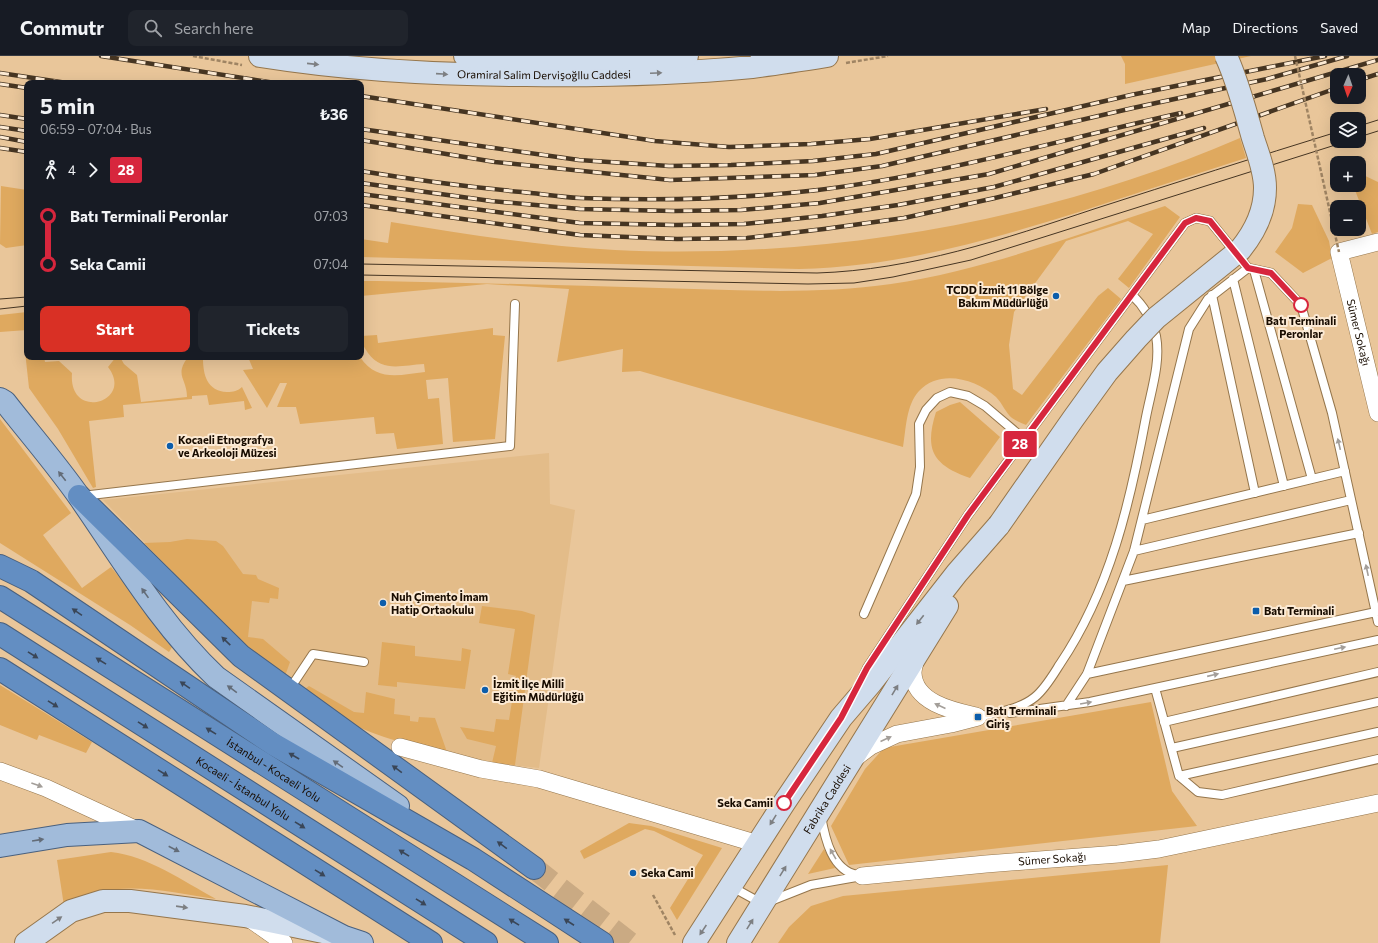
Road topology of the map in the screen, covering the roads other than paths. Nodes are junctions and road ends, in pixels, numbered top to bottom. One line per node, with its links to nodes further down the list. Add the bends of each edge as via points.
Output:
1 (260, 56): 6 (main road, Oramiral Salim Dervişoğllu Caddesi, one-way to 6, via 310,64 456,75 578,75)
2 (465, 56): 5 (main road, Oramiral Salim Dervişoğllu Caddesi, via 581,59)
3 (827, 56): 6 (main road, Oramiral Salim Dervişoğllu Caddesi, via 754,66)
4 (1226, 56): 23 (main road, bridge, via 1264,173 1265,189 1257,223 1240,250 1156,318 1107,372)
5 (622, 57): 6 (main road, Oramiral Salim Dervişoğllu Caddesi)
6 (692, 61)
7 (1378, 242): 14 (street, Sümer Sokağı, via 1338,252)
8 (1251, 269): 9 (lane); 10 (lane, via 1210,221 1196,218 1185,223); 16 (lane, one-way to 8, via 1332,413 1301,305 1271,273); 17 (lane)
9 (1234, 279): 11 (lane); 18 (lane)
10 (1132, 295): 15 (lane); 43 (lane, via 1140,302 1156,335 1156,361 1142,440 1111,563 1100,592 1074,642 1048,683 1035,697 1019,706)
11 (1212, 295): 19 (lane); 22 (lane, via 1190,329)
12 (515, 304): 20 (lane, via 510,446)
13 (0, 399): 20 (main road, one-way to 13)
14 (1378, 413)
15 (1024, 439): 30 (lane, via 985,406 968,396 950,392 937,398 926,410 919,424 920,467 916,494); 44 (lane, via 963,521 867,668)
16 (1345, 471): 17 (lane); 21 (lane)
17 (1312, 479): 18 (lane)
18 (1284, 486): 19 (lane)
19 (1255, 492): 22 (lane)
20 (79, 496): 40 (highway, one-way to 20, via 241,656); 58 (main road, one-way to 20, via 216,678 171,630)
21 (1351, 500): 24 (lane); 25 (lane)
22 (1142, 520): 25 (lane)
23 (998, 525): 34 (main road, Fabrika Caddesi); 44 (main road, one-way to 44)
24 (1358, 533): 27 (lane); 29 (lane, one-way to 24)
25 (1134, 551): 27 (lane)
26 (0, 566): 58 (highway, one-way to 26, via 273,744 31,581)
27 (1122, 581): 38 (lane)
28 (0, 598): 71 (highway, İstanbul - Kocaeli Yolu, one-way to 28)
29 (1376, 612): 31 (lane); 38 (lane)
30 (864, 614)
31 (1378, 622)
32 (0, 634): 70 (highway, Kocaeli - İstanbul Yolu, one-way to 70)
33 (1378, 640): 39 (lane, one-way to 33)
34 (916, 655): 43 (street, one-way to 34, via 935,704 924,694 916,686 913,674); 50 (main road, Fabrika Caddesi, one-way to 34)
35 (364, 662): 40 (lane, via 313,654)
36 (0, 670): 69 (highway, one-way to 69)
37 (1378, 672): 45 (lane)
38 (1087, 674): 42 (lane)
39 (1155, 688): 42 (lane, one-way to 39); 45 (lane)
40 (289, 690): 59 (highway, one-way to 40)
41 (1378, 702): 48 (lane)
42 (1066, 706): 43 (lane)
43 (978, 717): 50 (street, one-way to 43, via 871,746 897,734)
44 (841, 718): 56 (main road, one-way to 56)
45 (1164, 722): 48 (lane)
46 (1378, 732): 52 (lane)
47 (400, 747): 56 (street, via 481,769 539,779)
48 (1172, 748): 52 (lane)
49 (1378, 759): 52 (lane, via 1222,795 1198,792)
50 (853, 760): 54 (main road, Fabrika Caddesi)
51 (0, 771): 55 (street, one-way to 55, via 46,788)
52 (1179, 776)
53 (1378, 803): 60 (street, Sümer Sokağı, via 1152,850)
54 (820, 812): 60 (lane, one-way to 54, via 848,873 840,867 828,846); 62 (main road, Fabrika Caddesi, one-way to 54)
55 (139, 831): 57 (main road, one-way to 55, via 67,835); 64 (main road, one-way to 64)
56 (758, 844): 61 (main road)
57 (0, 846)
58 (473, 859): 65 (highway, one-way to 58)
59 (534, 868)
60 (862, 876): 62 (lane, Sümer Sokağı, via 811,884)
61 (731, 887): 62 (lane); 66 (main road, one-way to 66)
62 (763, 904): 72 (main road, Fabrika Caddesi, one-way to 62)
63 (245, 916): 64 (main road); 67 (main road, one-way to 63, via 71,911 103,901 130,901); 68 (street)
64 (353, 940)
65 (594, 940)
66 (686, 942)
67 (26, 943)
68 (284, 943)
69 (431, 943)
70 (486, 943)
71 (547, 943)
72 (738, 943)

